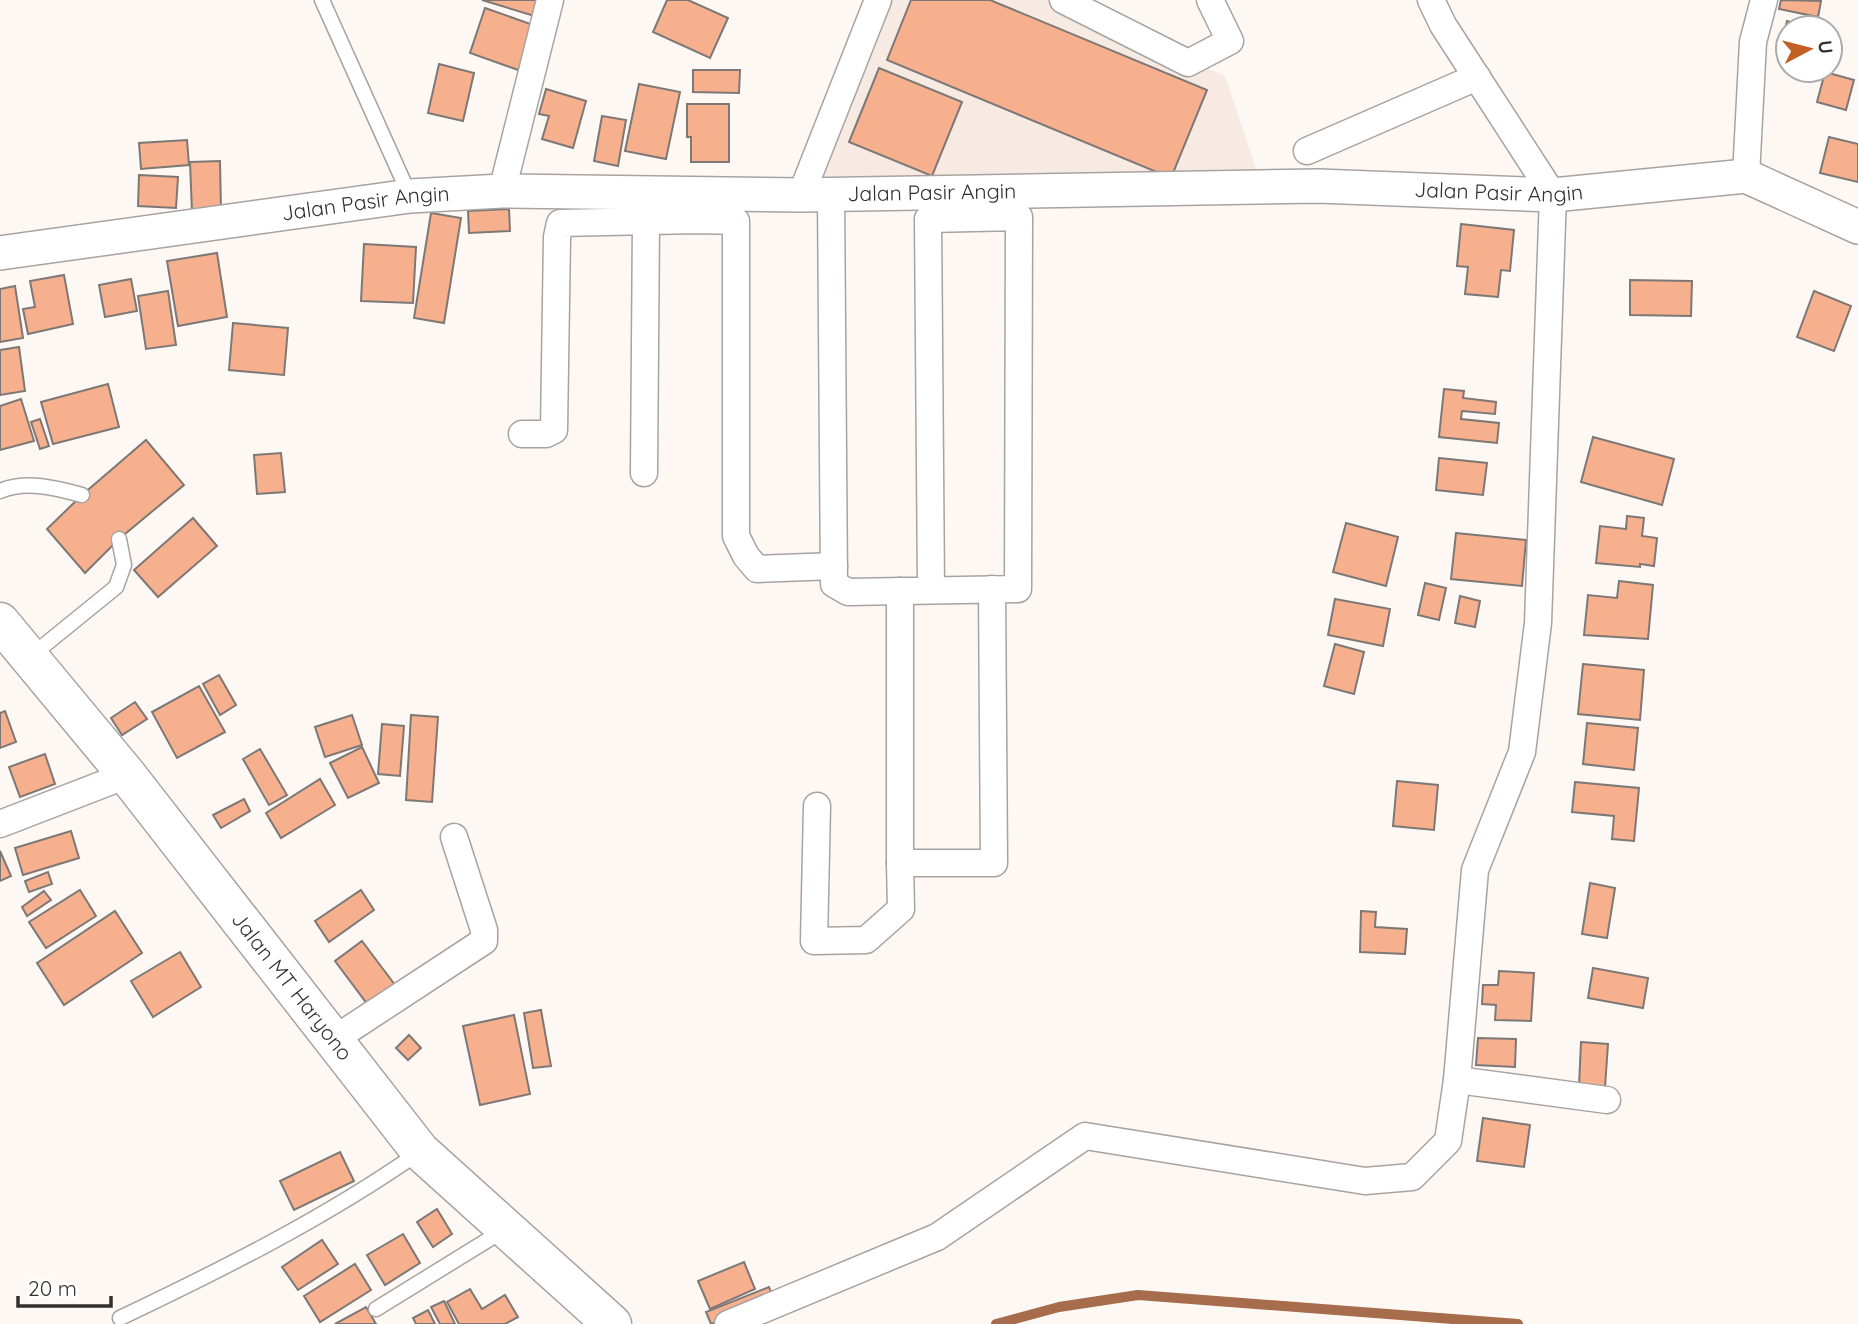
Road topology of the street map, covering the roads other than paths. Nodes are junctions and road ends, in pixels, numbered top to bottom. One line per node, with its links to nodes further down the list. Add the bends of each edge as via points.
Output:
1 (322, 0): 14 (lane)
2 (550, 0): 11 (street)
3 (878, 0): 12 (street)
4 (1063, 0): 5 (street, via 1188,62 1230,41)
5 (1209, 0)
6 (1431, 0): 8 (street)
7 (1764, 0): 10 (street, via 1753,41)
8 (1477, 78): 9 (street); 13 (street)
9 (1307, 151)
10 (1746, 176): 13 (street, Jalan Pasir Angin); 16 (street)
11 (502, 191): 12 (street, Jalan Pasir Angin); 14 (street, Jalan Pasir Angin)
12 (816, 195): 13 (street, Jalan Pasir Angin, via 1318,186); 23 (street)
13 (1553, 195): 35 (street, via 1536,635 1522,752 1475,870)
14 (410, 196): 17 (street, Jalan Pasir Angin)
15 (646, 220): 18 (street, via 560,223 554,430); 19 (street); 23 (street, via 736,221 736,536 757,569)
16 (1858, 227)
17 (0, 253)
18 (522, 434)
19 (644, 473)
20 (0, 491): 21 (lane, via 48,486)
21 (82, 495)
22 (119, 539): 28 (lane, via 124,565 116,587)
23 (834, 566): 26 (street, via 834,584 848,592)
24 (992, 589): 25 (street); 25 (street, via 1018,589 1019,217 928,219); 33 (street, via 995,863)
25 (931, 590): 26 (street)
26 (900, 591): 33 (street)
27 (0, 622): 28 (main road, Jalan MT Haryono)
28 (30, 657): 29 (main road, Jalan MT Haryono)
29 (127, 775): 31 (street); 34 (main road, Jalan MT Haryono)
30 (817, 806): 33 (street, via 814,941 866,940 901,909)
31 (0, 824)
32 (454, 838): 34 (street, via 484,941)
33 (900, 863)
34 (333, 1040): 37 (main road, Jalan MT Haryono)
35 (1457, 1080): 36 (street); 42 (street, via 1448,1141 1412,1177 1364,1181 1085,1136 937,1237)
36 (1607, 1100)
37 (420, 1152): 38 (main road, Jalan MT Haryono); 40 (lane, via 259,1251)
38 (505, 1230): 39 (lane); 41 (main road, Jalan MT Haryono)
39 (376, 1309)
40 (120, 1318)
41 (612, 1324)
42 (728, 1324)

